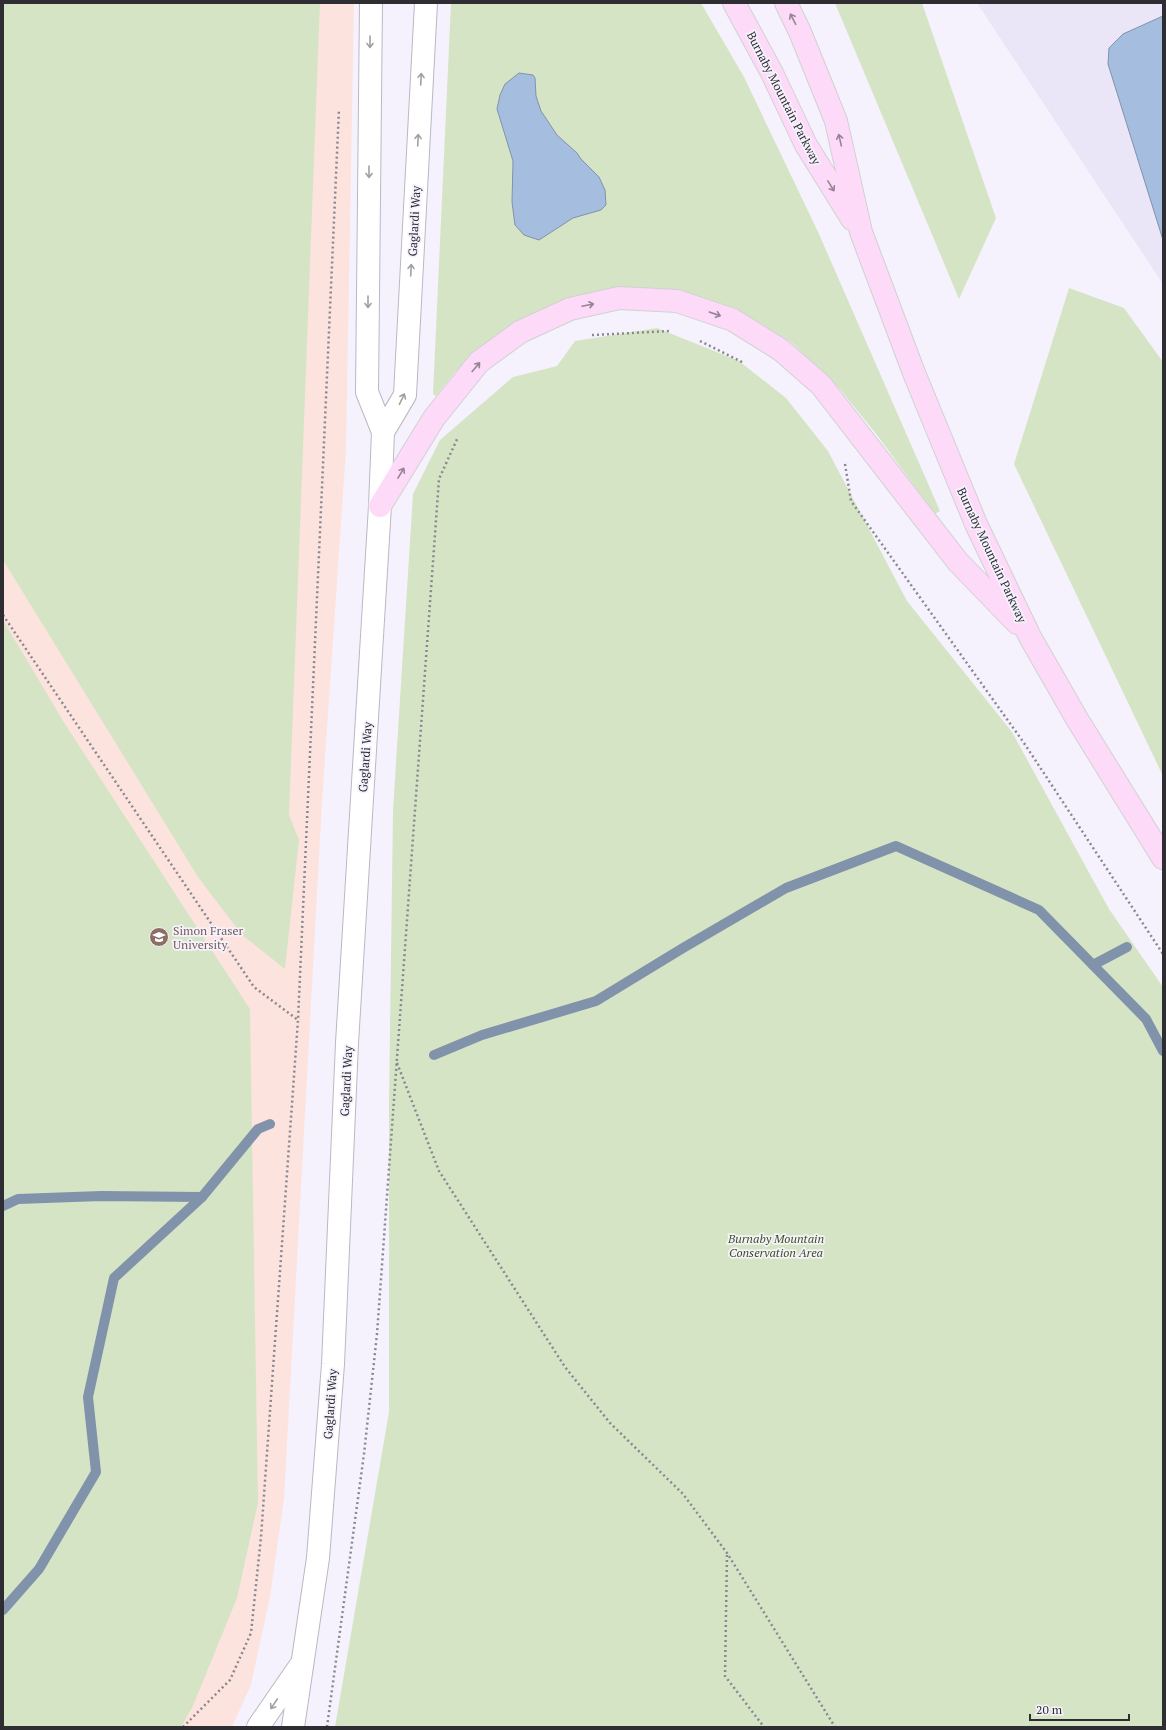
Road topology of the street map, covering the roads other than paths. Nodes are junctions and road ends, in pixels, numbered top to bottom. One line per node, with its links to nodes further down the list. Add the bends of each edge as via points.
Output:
1 (371, 3): 6 (street, Gaglardi Way, one-way to 6, via 367,392)
2 (426, 3): 6 (street, Gaglardi Way, one-way to 2, via 405,395)
3 (734, 3): 5 (main road, Burnaby Mountain Parkway, one-way to 5, via 772,73 806,145)
4 (786, 3): 5 (main road, Burnaby Mountain Parkway, one-way to 4, via 836,121)
5 (861, 232): 8 (main road, Burnaby Mountain Parkway, via 914,373 976,524)
6 (383, 432): 7 (street, Gaglardi Way)
7 (380, 506): 8 (main road, one-way to 8, via 434,418 479,362 520,332 570,309 619,298 677,301 733,320 781,350 821,385 958,562); 10 (street, Gaglardi Way, via 347,1043 333,1364 318,1558)
8 (1030, 637): 9 (main road, Burnaby Mountain Parkway, via 1077,719)
9 (1163, 858)
10 (304, 1660): 11 (street, one-way to 11); 12 (street, Gaglardi Way)
11 (258, 1727)
12 (293, 1727)

